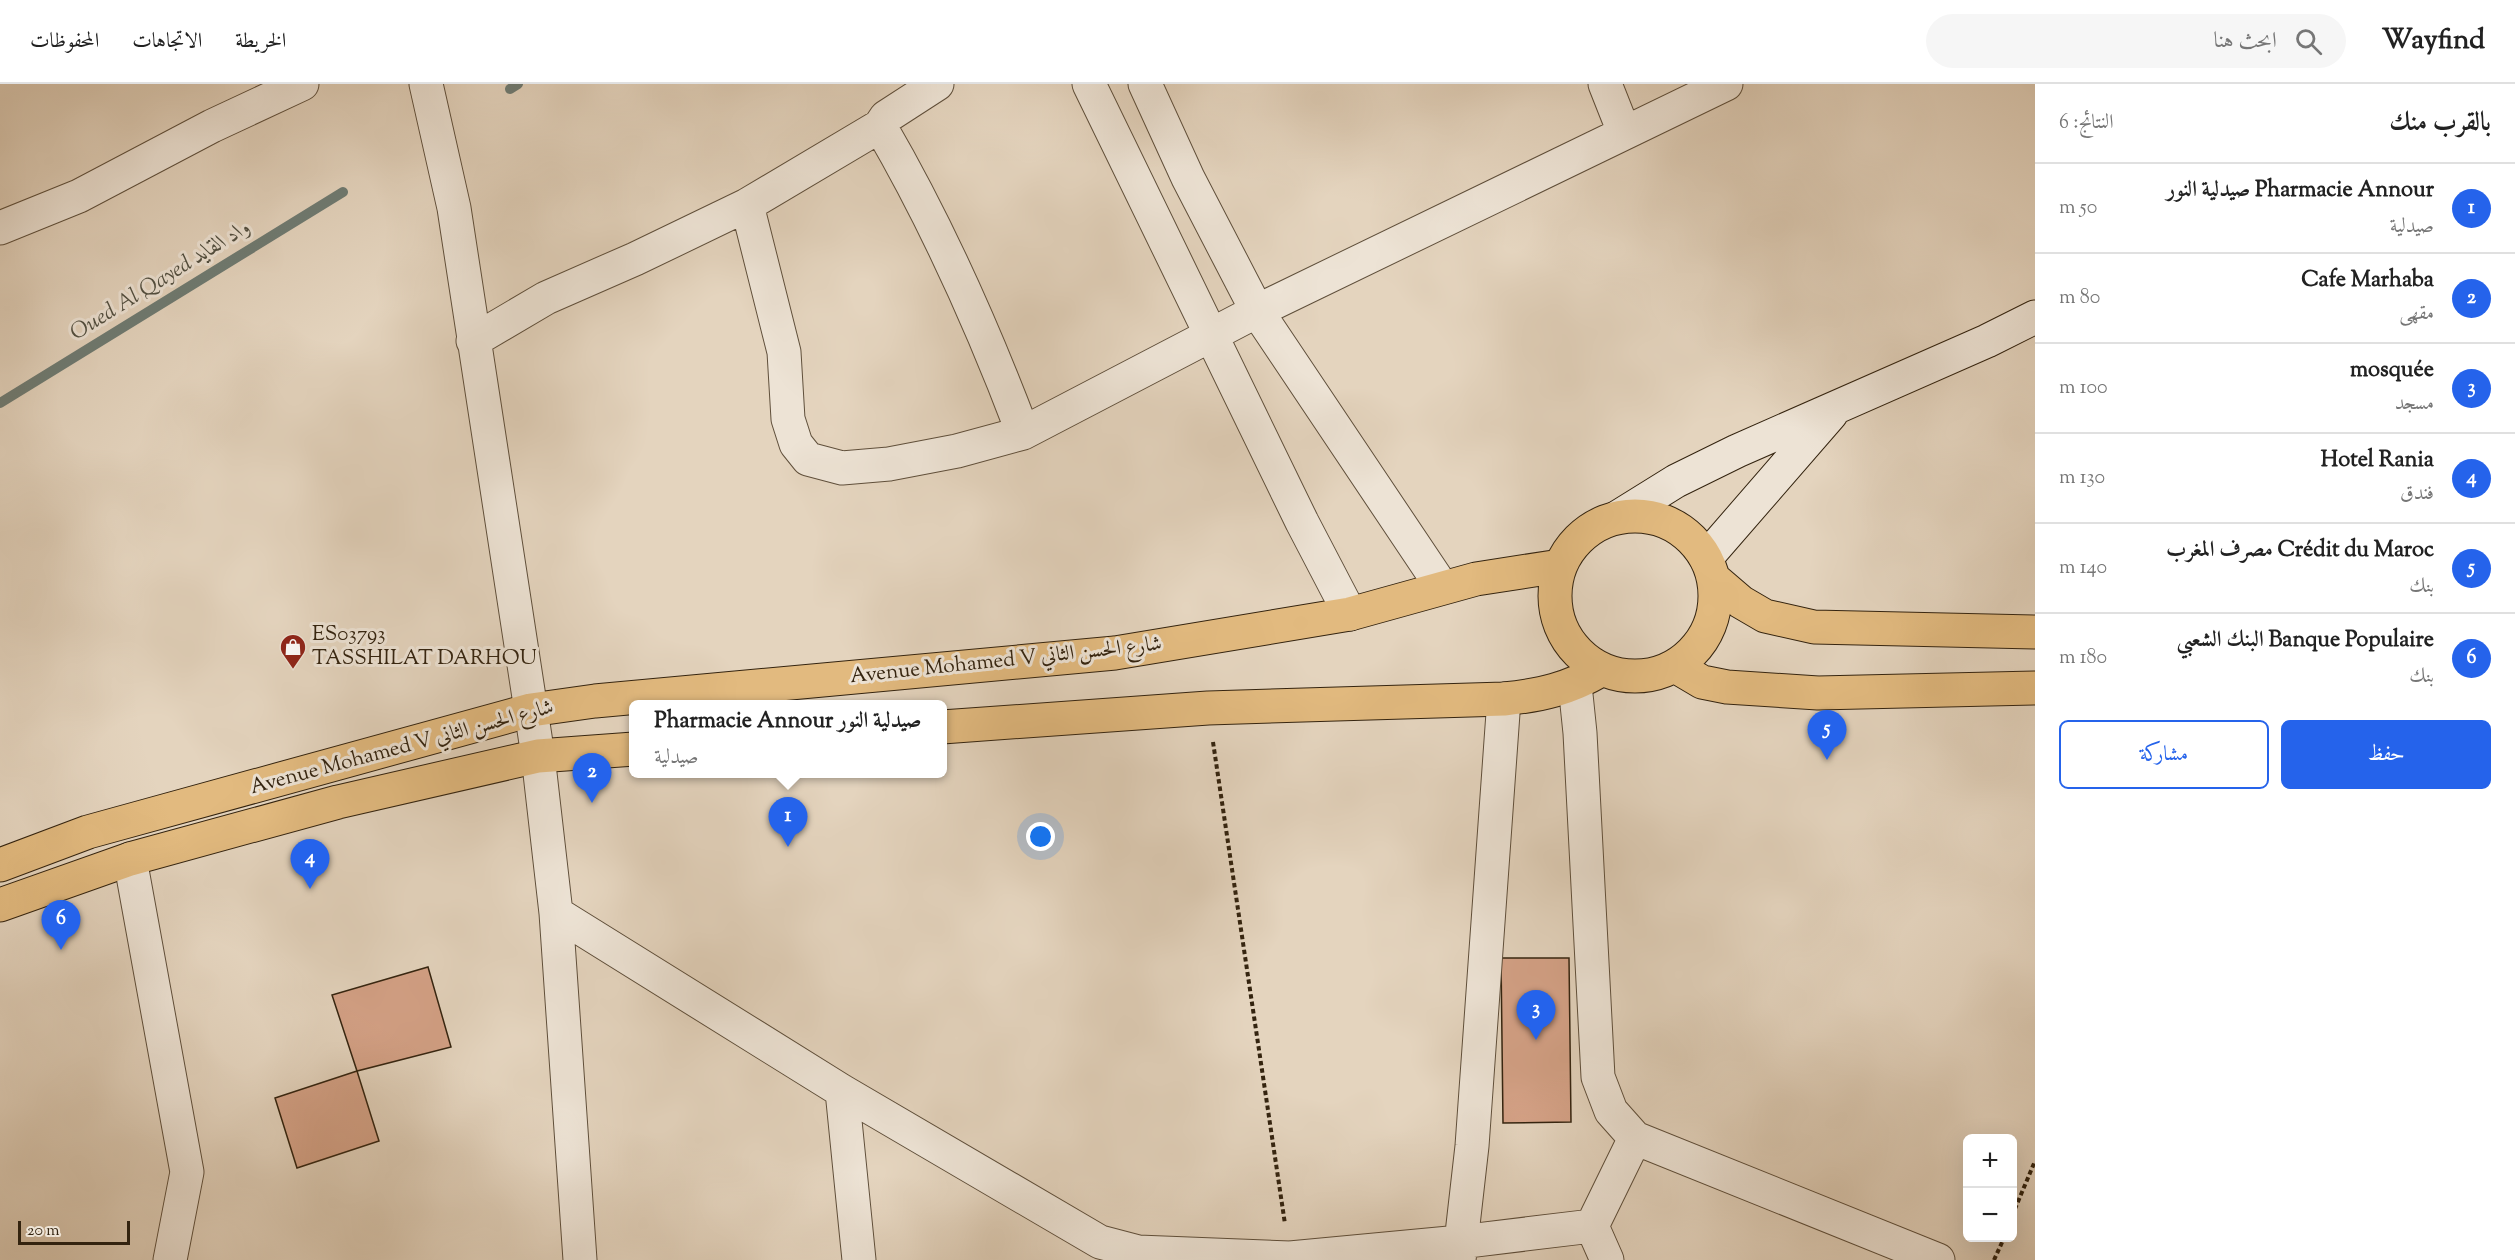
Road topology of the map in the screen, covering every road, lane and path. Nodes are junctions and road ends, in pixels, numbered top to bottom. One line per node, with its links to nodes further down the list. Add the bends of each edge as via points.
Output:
1 (302, 84): 13 (street, via 212,126 80,196)
2 (426, 84): 17 (street, via 454,208)
3 (937, 84): 8 (street, via 886,117)
4 (1089, 84): 11 (street)
5 (1145, 84): 10 (street)
6 (1605, 84): 9 (street)
7 (1726, 84): 9 (street)
8 (880, 126): 12 (street); 19 (street, via 934,225 988,341)
9 (1624, 132): 14 (street)
10 (1188, 178): 11 (street); 14 (street)
11 (1145, 200): 16 (street)
12 (747, 205): 17 (street, via 546,298); 19 (street, via 784,352 788,419 796,444 808,459 842,468 889,464)
13 (0, 228)
14 (1257, 311): 16 (street); 23 (street)
15 (2035, 317): 18 (street)
16 (1211, 335): 19 (street); 24 (street)
17 (473, 341): 31 (street)
18 (1838, 406): 20 (street, via 1676,481); 22 (street)
19 (1023, 433)
20 (1618, 516): 21 (highway, via 1594,526 1573,543); 22 (highway, via 1644,516 1669,523 1693,540)
21 (1560, 566): 23 (highway, Avenue Mohamed V شارع الحسن الثاني); 27 (highway, via 1554,589 1556,614)
22 (1709, 568): 25 (highway, via 1741,602 1765,616 1814,627); 26 (highway, via 1715,603 1709,628 1695,650)
23 (1442, 587): 24 (highway, Avenue Mohamed V شارع الحسن الثاني)
24 (1350, 614): 31 (highway, Avenue Mohamed V شارع الحسن الثاني, via 1115,653)
25 (2035, 632)
26 (1675, 666): 27 (highway, via 1651,676); 28 (highway, via 1710,684 1818,693)
27 (1588, 678): 29 (highway, via 1532,697); 40 (street, via 1580,734 1598,1077 1611,1111)
28 (2035, 688)
29 (1504, 699): 30 (highway); 48 (street, via 1472,1146)
30 (1208, 708): 32 (highway); 49 (path)
31 (531, 710): 34 (street); 36 (highway, Avenue Mohamed V شارع الحسن الثاني, via 88,832)
32 (947, 727)
33 (629, 749): 34 (highway, Avenue Mohamed V شارع الحسن الثاني)
34 (538, 756): 35 (highway, Avenue Mohamed V شارع الحسن الثاني, via 338,802); 38 (street)
35 (130, 859): 37 (highway, Avenue Mohamed V شارع الحسن الثاني); 50 (street, via 187,1172)
36 (0, 865)
37 (0, 905)
38 (556, 912): 39 (street); 51 (street)
39 (842, 1091): 47 (street); 52 (street)
40 (1635, 1138): 45 (street); 54 (street)
41 (2035, 1161): 42 (path)
42 (2027, 1180): 43 (path); 44 (path)
43 (2035, 1183)
44 (2017, 1206)
45 (1592, 1226): 48 (street); 53 (street)
46 (2002, 1242): 55 (path)
47 (1100, 1251): 49 (street)
48 (1459, 1251): 49 (street)
49 (1290, 1258)
50 (170, 1260)
51 (580, 1260)
52 (859, 1260)
53 (1607, 1260)
54 (1938, 1260)
55 (1994, 1260)

